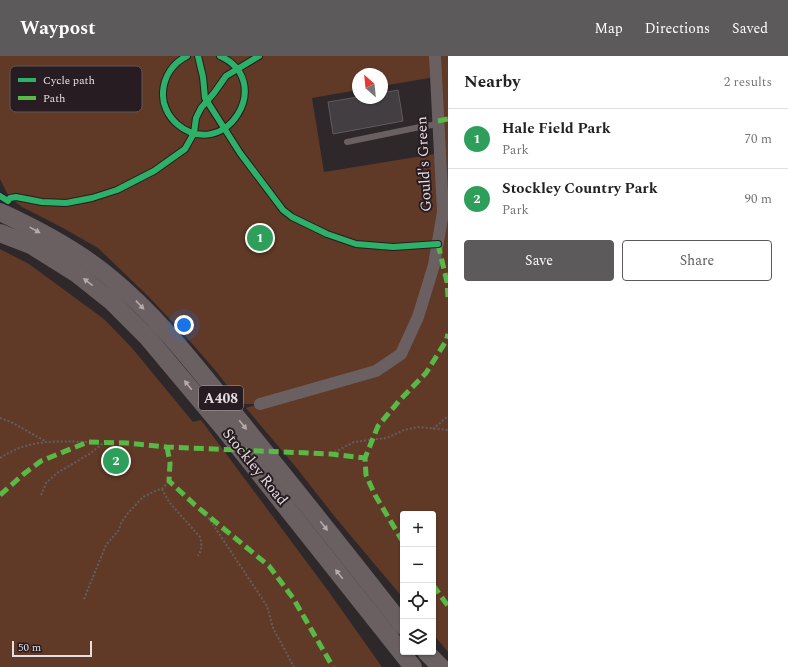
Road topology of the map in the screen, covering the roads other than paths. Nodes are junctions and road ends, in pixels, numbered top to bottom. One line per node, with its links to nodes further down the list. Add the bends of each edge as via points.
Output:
1 (435, 56): 2 (street, Gould's Green)
2 (438, 124): 3 (lane); 6 (street, Gould's Green, via 444,212 434,265 418,317 400,354 376,371)
3 (347, 142)
4 (0, 212): 8 (main road, Stockley Road / A408, one-way to 8, via 76,252 134,299 184,352)
5 (0, 233): 7 (main road, Stockley Road / A408, one-way to 5, via 226,430 135,323 100,291 67,268 31,246)
6 (260, 404)
7 (364, 605): 11 (main road); 12 (main road, Stockley Road / A408)
8 (400, 622)
9 (424, 655): 13 (main road)
10 (429, 655): 14 (main road)
11 (401, 667)
12 (413, 667)
13 (433, 667)
14 (441, 667)

